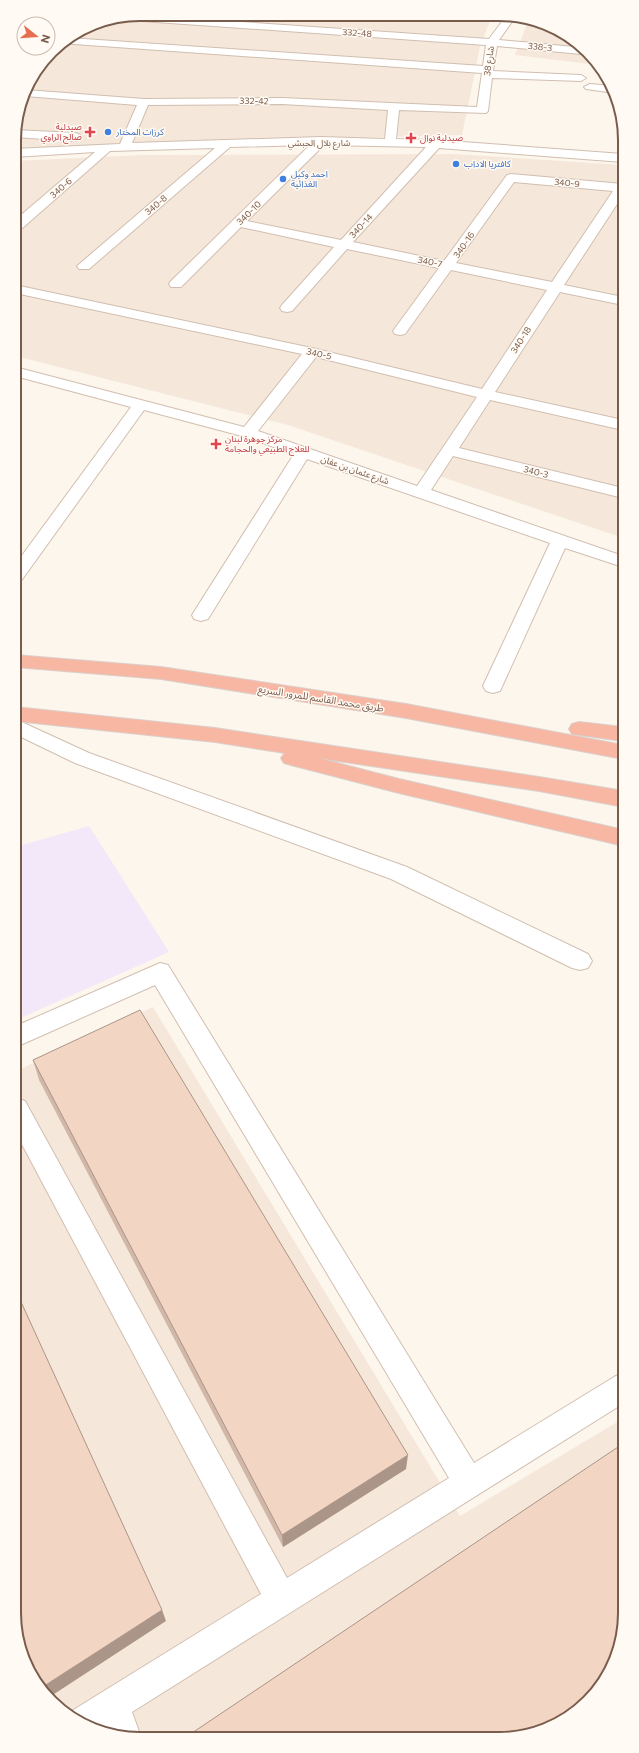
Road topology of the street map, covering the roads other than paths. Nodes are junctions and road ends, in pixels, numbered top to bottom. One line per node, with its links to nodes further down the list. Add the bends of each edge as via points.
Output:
1 (242, 21): 3 (street, 332-48)
2 (507, 22): 3 (street, شارع 38)
3 (492, 42): 5 (street, 338-3); 6 (street, شارع 38)
4 (72, 43): 6 (street)
5 (577, 51)
6 (488, 72): 7 (street); 13 (street, شارع 38)
7 (581, 78)
8 (590, 87): 9 (street)
9 (606, 89)
10 (31, 93): 11 (street, 332-42)
11 (144, 102): 12 (street, 332-42, via 282,101); 15 (street)
12 (394, 107): 13 (street, 332-42); 18 (street)
13 (482, 111)
14 (21, 133): 15 (street, via 92,137)
15 (125, 142): 17 (street, شارع بلال الحبشي); 20 (street, شارع بلال الحبشي)
16 (322, 142): 17 (street, شارع بلال الحبشي); 18 (street, شارع بلال الحبشي); 27 (street, 340-10)
17 (227, 144): 29 (street, 340-8)
18 (390, 144): 19 (street, شارع بلال الحبشي)
19 (436, 144): 22 (street, شارع بلال الحبشي); 28 (street, 340-14)
20 (107, 148): 21 (street, شارع بلال الحبشي); 26 (street, 340-6)
21 (21, 152)
22 (618, 158)
23 (511, 178): 24 (street, 340-9); 30 (street, 340-16)
24 (618, 188)
25 (618, 194): 32 (street, 340-18)
26 (21, 222)
27 (238, 223): 28 (street, 340-7); 31 (street, 340-10)
28 (343, 244): 30 (street, 340-7); 35 (street, 340-14)
29 (84, 266)
30 (449, 266): 32 (street, 340-7); 36 (street, 340-16)
31 (176, 284)
32 (556, 287): 34 (street, 340-7); 39 (street, 340-18)
33 (21, 290): 37 (street, 340-5)
34 (618, 300)
35 (287, 308)
36 (400, 331)
37 (312, 352): 39 (street, 340-5); 42 (street)
38 (21, 376): 40 (street, شارع عثمان بن عفان)
39 (485, 394): 41 (street, 340-5); 43 (street, 340-18)
40 (140, 405): 42 (street, شارع عثمان بن عفان); 49 (street)
41 (618, 424)
42 (248, 433): 44 (street, شارع عثمان بن عفان)
43 (449, 450): 45 (street, 340-3); 46 (street, 340-18)
44 (303, 453): 46 (street, شارع عثمان بن عفان); 50 (street)
45 (618, 492)
46 (421, 493): 47 (street, شارع عثمان بن عفان)
47 (560, 541): 48 (street, شارع عثمان بن عفان); 52 (street)
48 (618, 560)
49 (21, 569)
50 (202, 615)
51 (21, 661): 53 (highway, طريق محمد القاسم للمرور السريع, via 162,673)
52 (493, 686)
53 (406, 711): 56 (highway); 58 (highway, طريق محمد القاسم للمرور السريع)
54 (21, 715): 57 (highway)
55 (21, 729): 61 (street, via 82,758 399,873)
56 (618, 733)
57 (215, 735): 59 (highway); 60 (highway, via 335,771)
58 (618, 751)
59 (618, 798)
60 (618, 837)
61 (580, 961)
62 (21, 1035): 65 (street, via 160,972)
63 (21, 1118): 66 (street)
64 (618, 1391): 65 (street)
65 (469, 1483): 66 (street)
66 (282, 1600): 67 (street)
67 (112, 1705): 68 (street); 69 (street)
68 (88, 1720)
69 (122, 1731)

